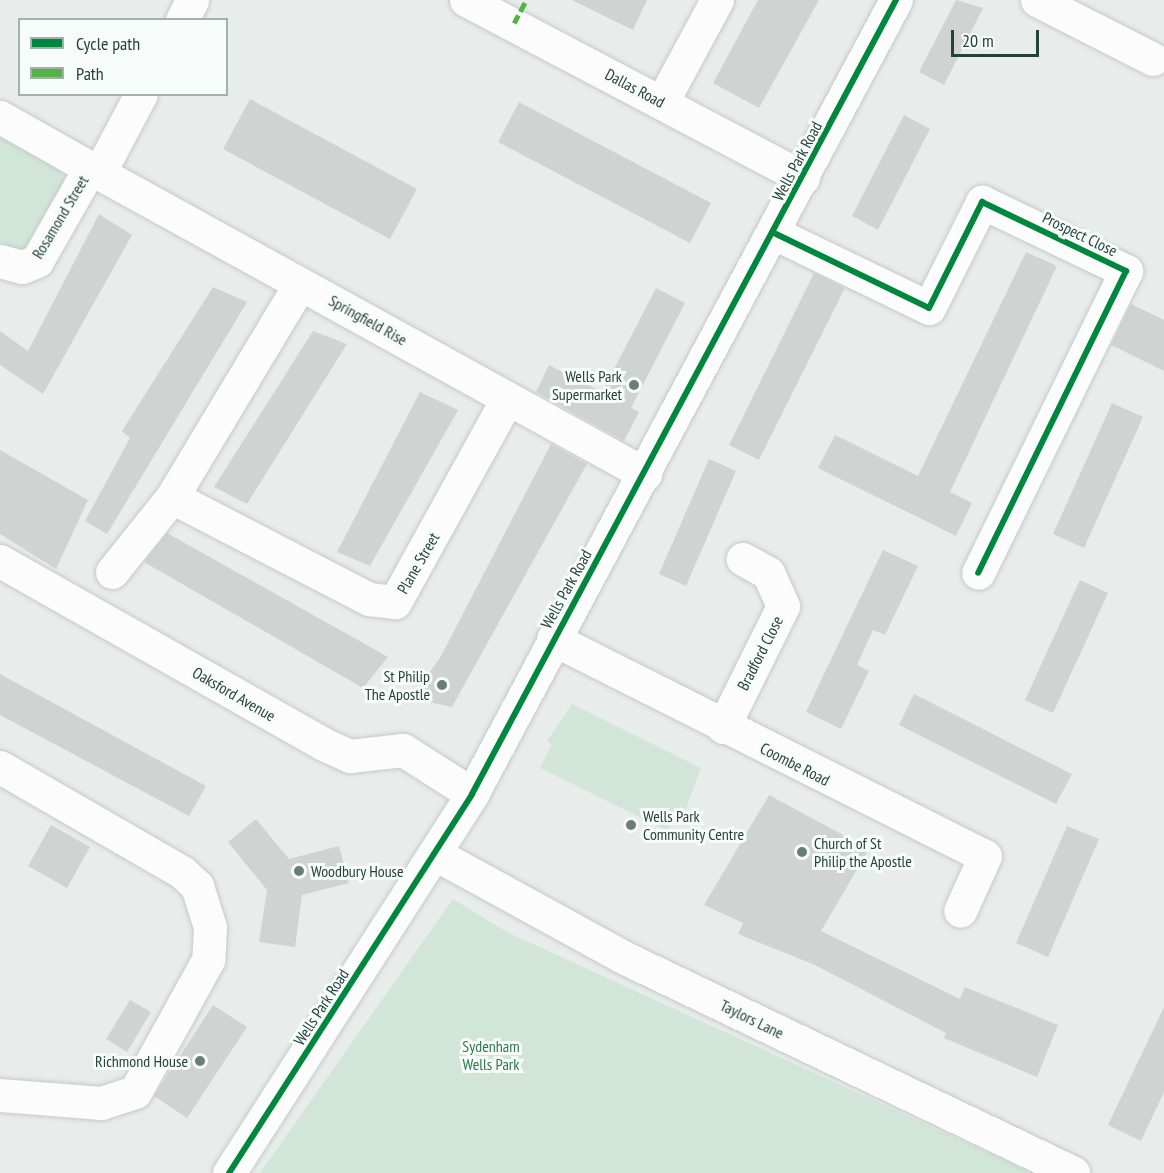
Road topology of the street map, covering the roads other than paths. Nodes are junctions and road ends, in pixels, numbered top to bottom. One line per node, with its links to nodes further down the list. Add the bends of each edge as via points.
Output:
1 (192, 0): 6 (street)
2 (466, 0): 9 (street, Dallas Road)
3 (717, 0): 9 (street)
4 (896, 0): 12 (street, Wells Park Road)
5 (1036, 0): 7 (street)
6 (183, 18)
7 (1153, 59)
8 (140, 96): 11 (street, Rosamond Street)
9 (662, 102): 12 (street, Dallas Road)
10 (0, 117): 11 (street, Rosamond Street)
11 (94, 170): 14 (street, Rosamond Street, via 37,261 22,267); 15 (street, Springfield Rise)
12 (803, 178): 13 (street, Wells Park Road)
13 (774, 233): 17 (street, Wells Park Road); 22 (street, Prospect Close, via 929,308 982,202 1126,271)
14 (0, 261)
15 (300, 284): 16 (street, Springfield Rise); 18 (street)
16 (507, 399): 17 (street, Springfield Rise); 18 (street, Plane Street, via 395,602 369,599)
17 (645, 474): 23 (street, Wells Park Road)
18 (172, 497): 21 (street)
19 (743, 559): 24 (street, Bradford Close, via 768,573 783,606)
20 (0, 561): 26 (street, Oaksford Avenue, via 323,744 350,756 402,750)
21 (112, 572)
22 (978, 573)
23 (554, 639): 24 (street, Coombe Road); 26 (street, Wells Park Road)
24 (723, 727): 28 (street, Coombe Road, via 985,856)
25 (0, 767): 29 (street, via 182,872 197,886 210,927 208,960 135,1092 101,1103)
26 (472, 794): 27 (street, Wells Park Road)
27 (437, 855): 30 (street, Wells Park Road); 31 (street, Taylors Lane, via 626,958)
28 (960, 911)
29 (0, 1095)
30 (229, 1173)
31 (1073, 1173)

